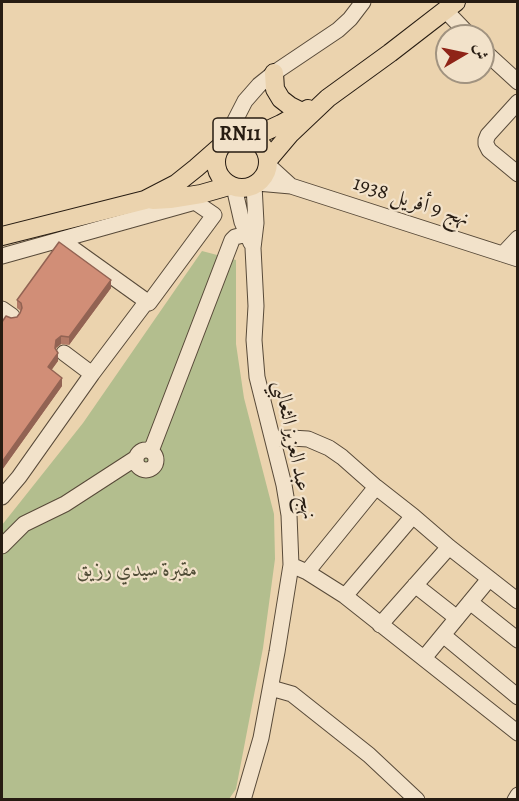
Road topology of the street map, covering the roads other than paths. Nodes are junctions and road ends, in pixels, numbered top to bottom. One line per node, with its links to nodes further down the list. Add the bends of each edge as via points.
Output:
1 (363, 2): 5 (street, via 338,30)
2 (451, 6): 3 (street); 7 (main road, RN11)
3 (462, 24)
4 (495, 61): 6 (street)
5 (274, 73): 8 (street); 10 (main road, via 275,89 281,99)
6 (518, 82)
7 (328, 98): 10 (main road, RN11); 13 (main road, RN11, via 290,134)
8 (245, 101): 11 (street, via 243,125); 12 (street)
9 (518, 102): 14 (street, via 486,140 489,150)
10 (302, 112): 11 (main road, RN11)
11 (249, 137): 12 (main road, RN11, via 233,137); 13 (main road, RN11, via 261,144)
12 (223, 144): 16 (main road, RN11, via 216,156 216,167 220,177); 18 (main road, RN11, via 176,184)
13 (268, 162): 15 (main road, RN11, via 266,172); 17 (street)
14 (518, 174)
15 (256, 184): 16 (main road, RN11); 17 (street); 22 (street, via 256,223)
16 (231, 186): 18 (main road, RN11, via 184,197); 22 (street)
17 (291, 186): 24 (street, نهج 9 أفريل 1938)
18 (145, 200): 19 (main road, RN11)
19 (2, 236)
20 (518, 238): 24 (street)
21 (61, 240): 23 (street); 25 (street); 25 (street, via 195,202 214,216)
22 (250, 241): 28 (street, نهج عبد العزيز الثعالبي, via 257,377); 32 (street, via 235,237 232,240 151,451 155,454 155,466 141,469 136,458 65,504 24,524)
23 (2, 256)
24 (510, 257)
25 (147, 301): 27 (street)
26 (64, 353): 27 (street)
27 (92, 374): 30 (street)
28 (273, 439): 29 (street, via 318,442); 34 (street, نهج عبد العزيز الثعالبي, via 289,515)
29 (376, 487): 31 (street); 35 (street)
30 (2, 497)
31 (413, 516): 33 (street); 38 (street)
32 (2, 546)
33 (449, 547): 36 (street); 37 (street)
34 (291, 565): 35 (street); 46 (street, نهج عبد العزيز الثعالبي)
35 (307, 572): 38 (street)
36 (489, 579): 39 (street); 40 (street)
37 (415, 585): 41 (street); 42 (street)
38 (345, 596): 42 (street)
39 (518, 601)
40 (470, 602): 41 (street); 44 (street)
41 (457, 618): 43 (street)
42 (380, 625): 45 (street)
43 (443, 635): 45 (street); 47 (street)
44 (518, 640)
45 (424, 658): 48 (street)
46 (271, 688): 51 (street, نهج عبد العزيز الثعالبي); 52 (street, via 292,693)
47 (518, 697): 48 (street)
48 (501, 720): 49 (street)
49 (518, 733)
50 (518, 795): 53 (street)
51 (243, 800)
52 (417, 800)
53 (515, 800)

